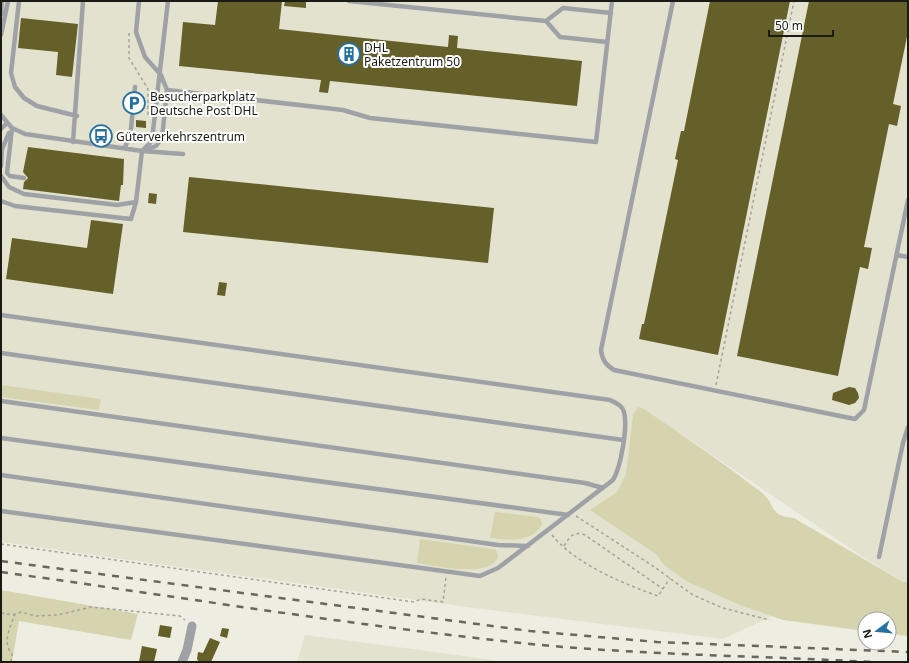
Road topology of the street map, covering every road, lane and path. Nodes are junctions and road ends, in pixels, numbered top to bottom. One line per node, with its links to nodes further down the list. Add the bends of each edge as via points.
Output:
1 (8, 1): 16 (lane)
2 (19, 1): 22 (lane, via 11,74 15,88 24,98 38,106)
3 (83, 1): 22 (lane)
4 (140, 1): 19 (lane, via 136,32 145,57)
5 (168, 1): 19 (lane)
6 (349, 1): 13 (lane)
7 (612, 1): 11 (lane)
8 (673, 1): 42 (lane, via 601,350 602,359 614,370)
9 (794, 1): 42 (path)
10 (1, 2): 12 (lane)
11 (611, 13): 13 (lane, via 563,8); 18 (lane)
12 (1, 14)
13 (546, 21): 18 (lane, via 560,37)
14 (1, 28): 16 (lane)
15 (129, 31): 24 (path, via 129,58 148,89)
16 (2, 35): 17 (lane)
17 (1, 40)
18 (607, 42): 21 (lane, via 596,142 370,118 343,110)
19 (160, 75): 21 (lane); 30 (lane, via 151,142)
20 (135, 87): 29 (lane, via 131,129)
21 (167, 90): 30 (lane, via 162,138 156,146)
22 (77, 116): 28 (lane)
23 (2, 118): 25 (lane)
24 (147, 120)
25 (7, 123): 26 (lane); 27 (lane)
26 (12, 128): 28 (lane, via 25,134); 32 (lane, via 2,149); 34 (lane, via 7,173 10,176)
27 (1, 129)
28 (74, 142): 29 (lane)
29 (125, 148): 30 (lane)
30 (142, 151): 31 (lane); 37 (lane)
31 (184, 154)
32 (1, 166)
33 (1, 176): 37 (lane, via 9,188 24,194 117,205)
34 (24, 178)
35 (908, 200): 38 (lane)
36 (1, 202): 37 (lane, via 15,206 131,219)
37 (136, 202)
38 (897, 254): 39 (lane); 42 (lane, via 864,410 860,416 855,419 848,418)
39 (908, 257)
40 (1, 315): 46 (lane, via 610,400 624,410)
41 (1, 353): 46 (lane)
42 (714, 391)
43 (1, 401): 48 (lane, via 594,484)
44 (908, 427): 55 (lane)
45 (1, 438): 50 (lane)
46 (623, 440): 48 (lane, via 616,475)
47 (1, 476): 53 (lane, via 498,545)
48 (603, 488): 50 (lane)
49 (1, 512): 56 (lane)
50 (570, 514): 51 (lane); 57 (path)
51 (548, 530): 53 (lane); 54 (path)
52 (1, 544): 56 (path, via 414,602 421,599 443,602)
53 (528, 546): 56 (lane, via 484,575 473,577)
54 (563, 546): 58 (path, via 573,555 629,586 658,596); 58 (path, via 574,534 586,536)
55 (879, 557)
56 (447, 573)
57 (670, 578): 58 (path); 61 (path, via 703,600 742,614)
58 (663, 588)
59 (1, 613): 60 (path)
60 (15, 614): 62 (path, via 21,612 36,616 58,615 91,607 180,616); 63 (path, via 6,642 12,654)
61 (770, 620)
62 (192, 626): 64 (street)
63 (11, 662)
64 (182, 662)

